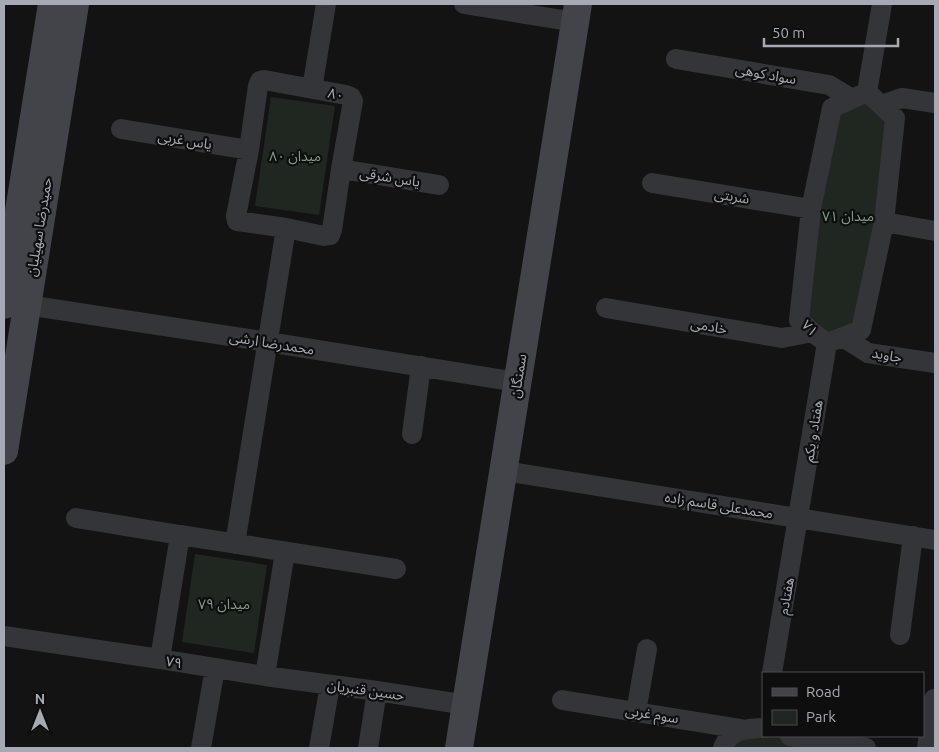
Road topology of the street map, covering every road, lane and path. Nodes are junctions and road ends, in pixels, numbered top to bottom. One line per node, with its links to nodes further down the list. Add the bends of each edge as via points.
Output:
1 (52, 4): 21 (main road, حمیدرضا سهیلیان)
2 (75, 4): 21 (main road, حمیدرضا سهیلیان)
3 (326, 4): 8 (street)
4 (464, 4): 6 (street)
5 (882, 4): 9 (street)
6 (577, 13): 27 (main road, سمنگان)
7 (676, 59): 9 (street, سواد کوهی, via 830,85)
8 (312, 89): 13 (street, ۸۰, via 260,81); 14 (street, ۸۰, via 346,95 353,101)
9 (860, 95): 11 (street); 17 (street, ۷۱, via 832,108)
10 (935, 103): 11 (street, via 902,98)
11 (882, 105): 18 (street, via 895,118)
12 (121, 129): 13 (street, یاس غربی)
13 (248, 150): 19 (street, ۸۰, via 237,221)
14 (340, 169): 16 (street, یاس شرقی); 19 (street, ۸۰, via 330,235)
15 (652, 183): 17 (street, شربتی)
16 (439, 185)
17 (811, 209): 23 (street, ۷۱, via 799,320)
18 (884, 222): 20 (street); 23 (street, via 861,330)
19 (286, 228): 24 (street)
20 (935, 231)
21 (10, 303): 24 (street, محمدرضا ارشی); 29 (main road, حمیدرضا سهیلیان)
22 (606, 308): 23 (street, خادمی, via 782,338)
23 (827, 338): 25 (street, جاوید, via 868,353); 32 (street, هفتاد و یکم)
24 (268, 342): 26 (street, محمدرضا ارشی); 36 (street)
25 (935, 363)
26 (421, 366): 27 (street, محمدرضا ارشی); 28 (street)
27 (517, 382): 30 (main road, سمنگان)
28 (412, 434)
29 (4, 451)
30 (504, 470): 32 (street, محمدعلی قاسم زاده); 50 (main road, سمنگان)
31 (76, 518): 33 (street)
32 (799, 518): 34 (street, محمدعلی قاسم زاده); 44 (street, هفتادم)
33 (180, 535): 36 (street); 42 (street, ۷۹)
34 (914, 536): 35 (street, محمدعلی قاسم زاده); 39 (street)
35 (935, 540)
36 (235, 544): 37 (street)
37 (285, 552): 38 (street); 45 (street)
38 (396, 569)
39 (900, 634)
40 (4, 636): 42 (street)
41 (647, 649): 51 (street)
42 (160, 659): 43 (street, ۷۹)
43 (215, 668): 45 (street, ۷۹); 56 (street)
44 (772, 672)
45 (265, 676): 46 (street, حسین قنبریان)
46 (330, 686): 47 (street, حسین قنبریان); 57 (street)
47 (377, 691): 50 (street, حسین قنبریان); 58 (street)
48 (934, 698): 63 (street)
49 (562, 700): 51 (street, سوم غربی)
50 (467, 705): 59 (main road, سمنگان)
51 (636, 712): 53 (street, سوم غربی)
52 (762, 728): 53 (street, سوم غربی)
53 (741, 729): 60 (street, via 727,738)
54 (790, 737): 61 (street)
55 (795, 737): 62 (street)
56 (201, 748)
57 (319, 748)
58 (368, 748)
59 (459, 748)
60 (723, 748)
61 (796, 748)
62 (866, 748)
63 (927, 748)

